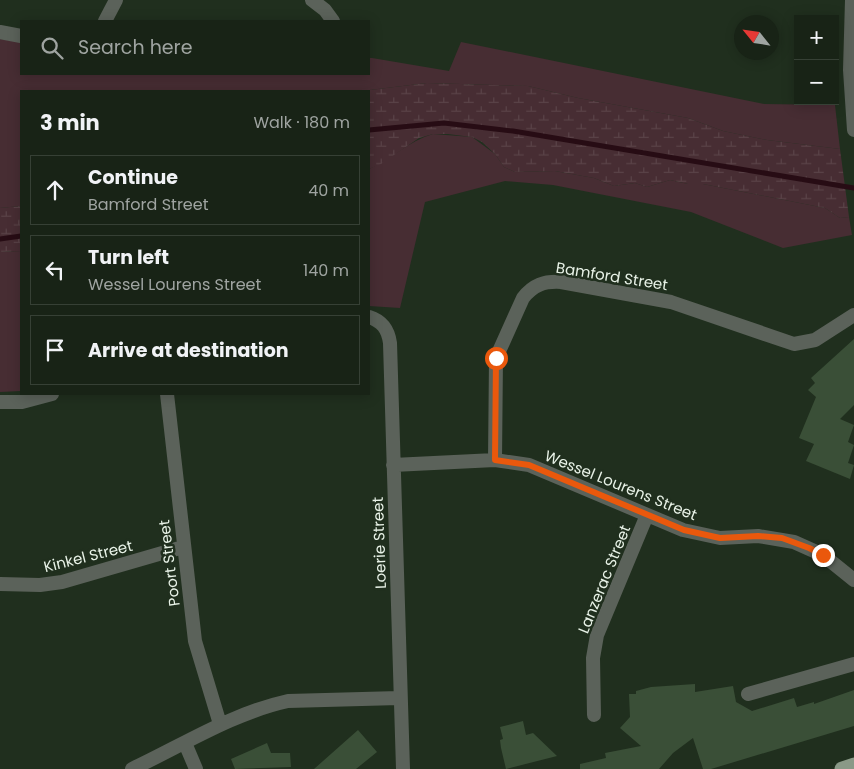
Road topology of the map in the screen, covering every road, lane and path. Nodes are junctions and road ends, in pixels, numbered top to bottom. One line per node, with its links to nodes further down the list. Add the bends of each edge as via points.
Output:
1 (116, 0): 4 (street)
2 (312, 0): 5 (street)
3 (852, 0): 8 (street, via 850,70)
4 (106, 20)
5 (332, 20)
6 (0, 32): 7 (street)
7 (20, 36)
8 (854, 130)
9 (854, 315): 14 (street, Bamford Street, via 815,340 794,344 671,302 561,282 543,282 523,298 496,358)
10 (373, 318): 15 (street, Loerie Street, via 387,330 390,343)
11 (48, 395): 13 (street, via 22,402)
12 (167, 395): 17 (street, Poort Street)
13 (0, 402)
14 (495, 460): 15 (street, Wessel Lourens Street); 16 (street, Wessel Lourens Street, via 529,465)
15 (393, 465): 22 (street, Loerie Street)
16 (648, 515): 18 (street, Wessel Lourens Street, via 684,530 712,536 770,536 794,542 823,555); 23 (street, Lanzerac Street, via 597,635 593,658)
17 (183, 547): 19 (street, Kinkel Street, via 62,582); 24 (street, Poort Street, via 195,641)
18 (854, 580)
19 (0, 584)
20 (854, 664): 21 (street)
21 (748, 694)
22 (399, 698): 24 (street, via 288,701); 29 (street, Loerie Street)
23 (594, 715)
24 (220, 724): 25 (street)
25 (185, 744): 27 (street); 28 (street)
26 (854, 765): 30 (main road)
27 (132, 769)
28 (196, 769)
29 (403, 769)
30 (842, 769)

